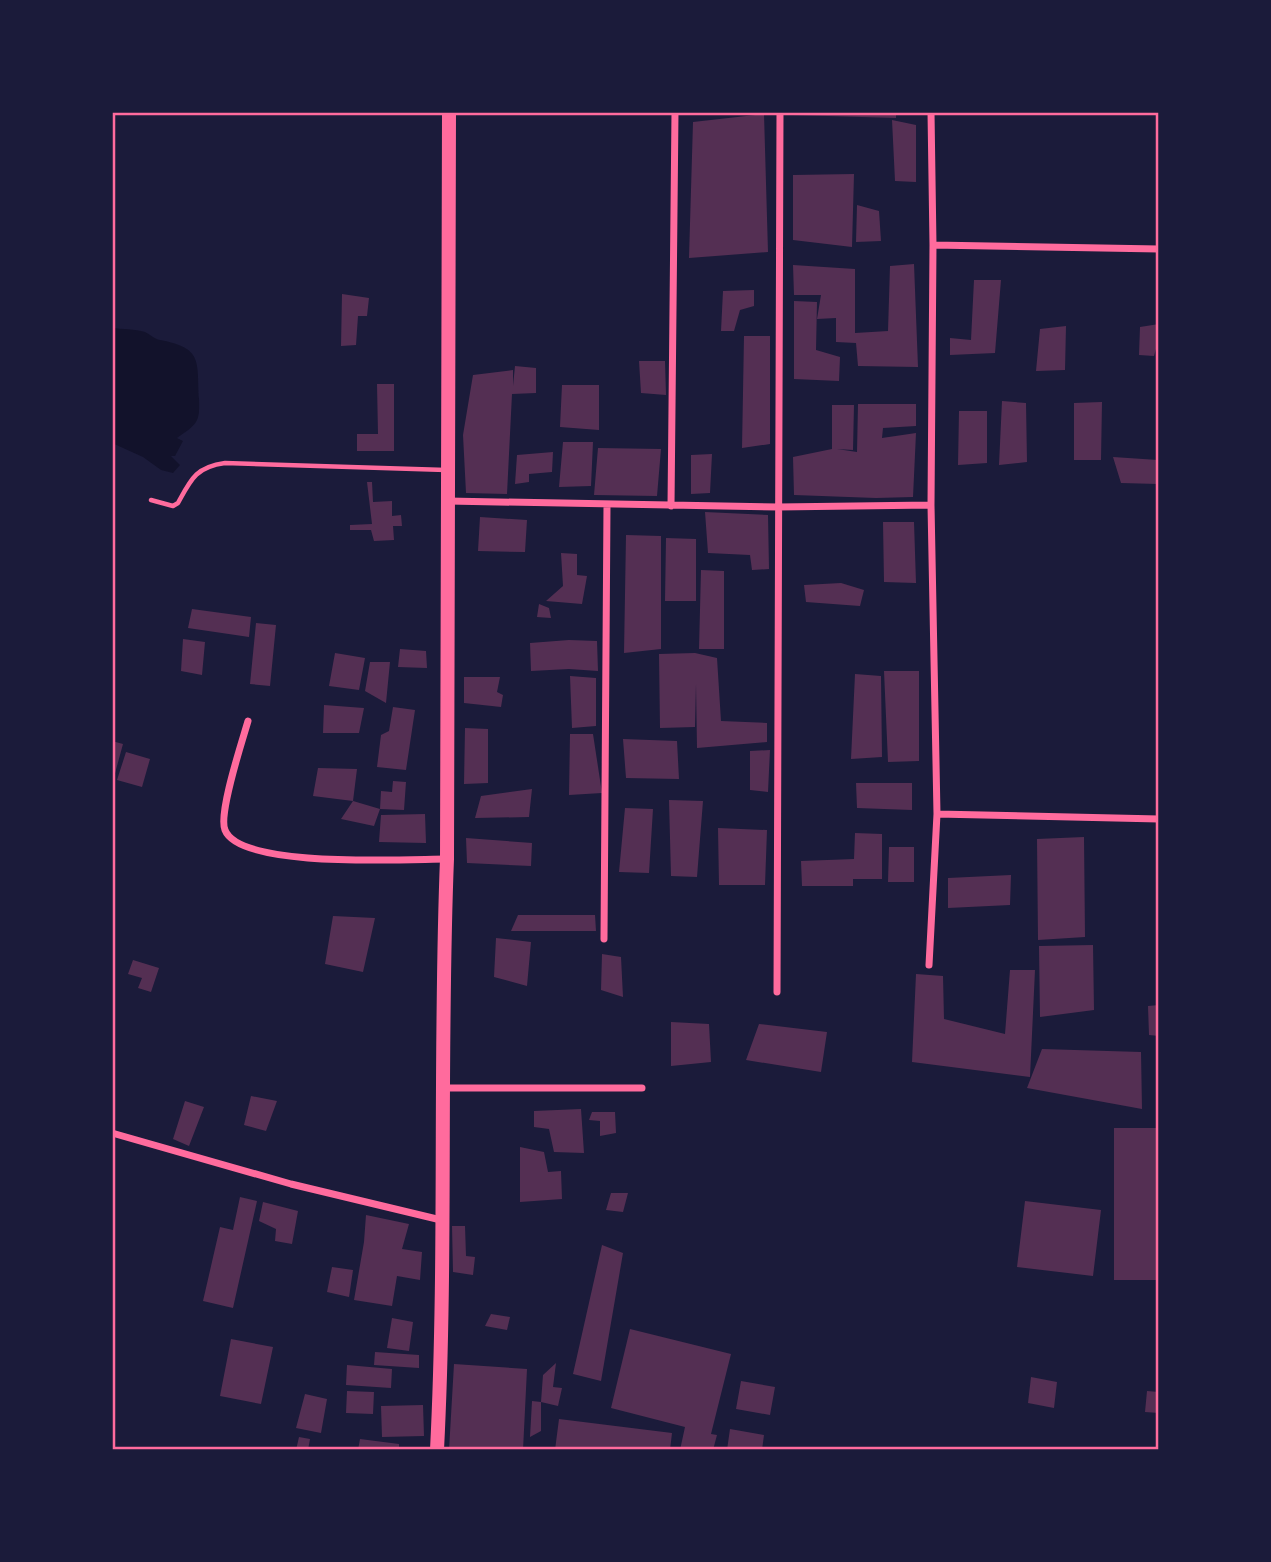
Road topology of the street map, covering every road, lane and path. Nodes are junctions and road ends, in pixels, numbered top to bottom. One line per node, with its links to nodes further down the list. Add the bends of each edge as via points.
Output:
1 (449, 112): 7 (main road)
2 (675, 112): 12 (street)
3 (780, 112): 13 (street)
4 (931, 112): 5 (street)
5 (933, 245): 6 (street); 11 (street)
6 (1159, 249)
7 (446, 470): 8 (lane, via 225,463 208,465 195,475 173,506); 9 (main road)
8 (150, 500)
9 (447, 501): 10 (street); 17 (main road)
10 (607, 505): 12 (street); 18 (street)
11 (931, 505): 13 (street); 15 (street)
12 (671, 506): 13 (street)
13 (778, 507): 20 (street)
14 (248, 721): 17 (street, via 224,812 230,839 268,854 302,859)
15 (937, 814): 16 (street); 19 (street)
16 (1159, 819)
17 (447, 859): 21 (main road)
18 (604, 939)
19 (929, 965)
20 (777, 992)
21 (443, 1088): 22 (street); 24 (main road)
22 (642, 1088)
23 (113, 1135): 24 (street, via 291,1185)
24 (441, 1220): 25 (main road)
25 (437, 1450)

